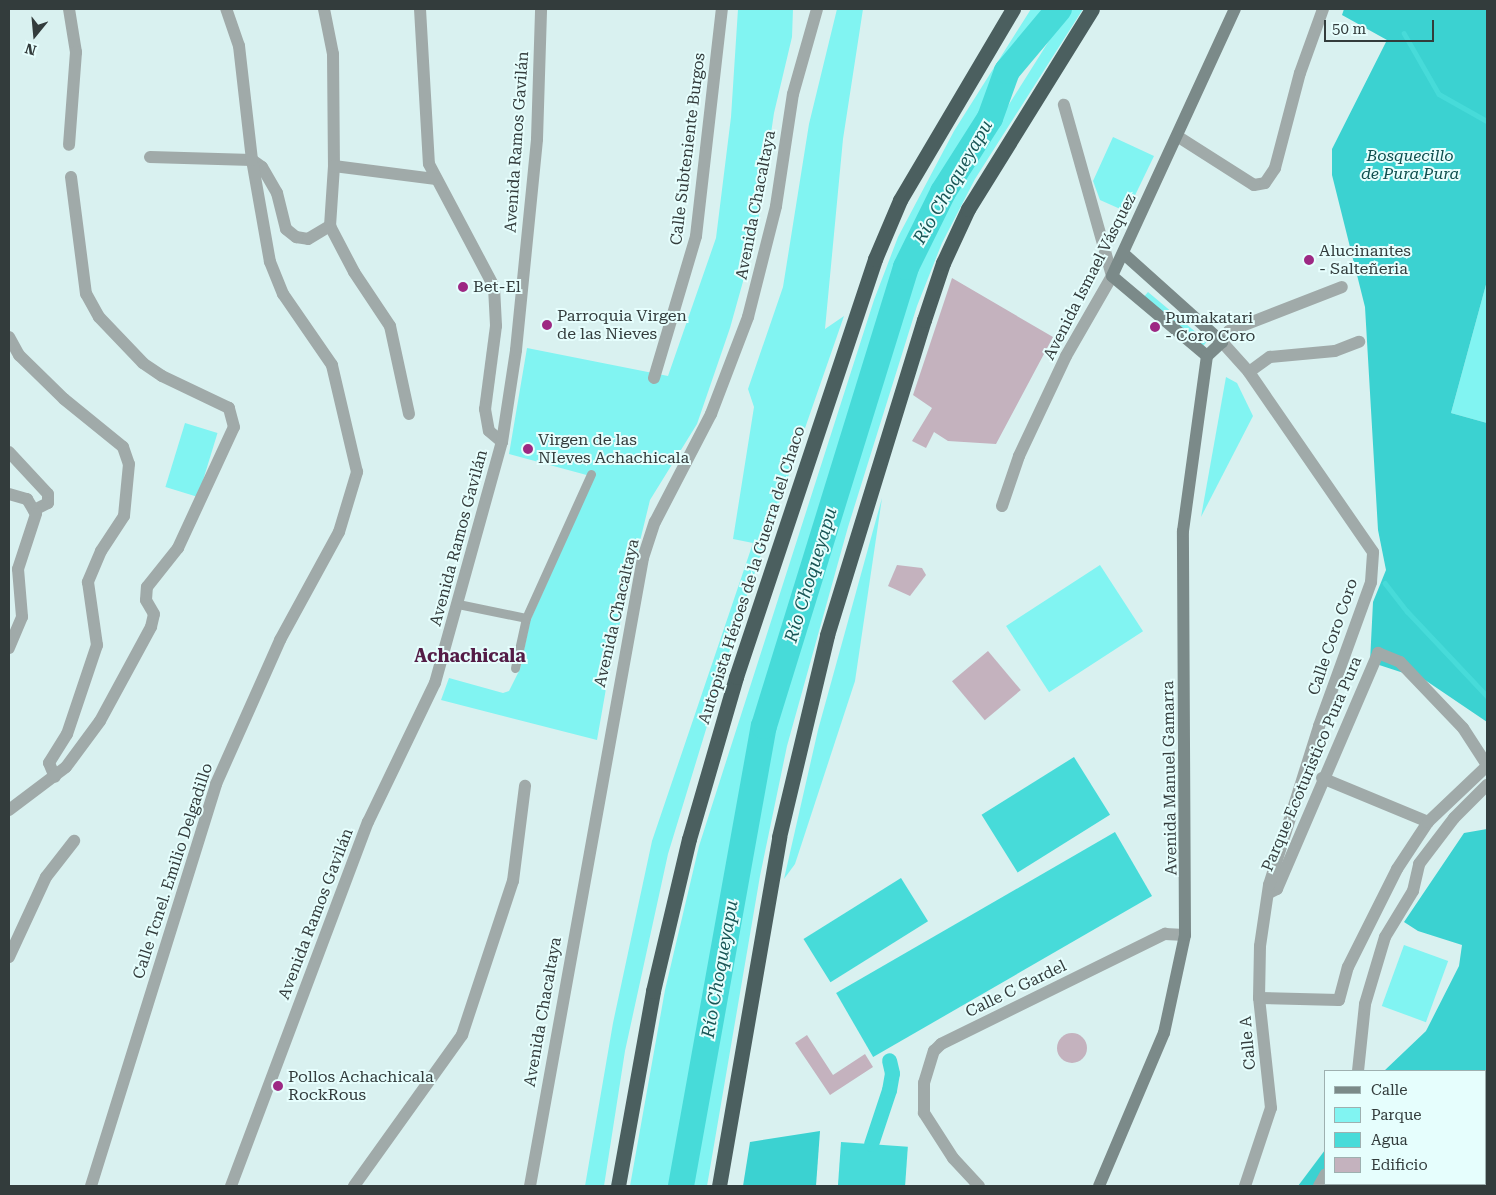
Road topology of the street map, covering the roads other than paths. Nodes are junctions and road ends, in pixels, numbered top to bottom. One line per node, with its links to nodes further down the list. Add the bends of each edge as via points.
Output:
1 (69, 9): 14 (street, via 76,52)
2 (226, 9): 16 (street, Calle Tcnel. Emilio Delgadillo, via 241,54)
3 (324, 9): 17 (street, via 333,54)
4 (420, 9): 19 (street, via 429,164)
5 (541, 9): 31 (street, Avenida Ramos Gavilán, via 537,139 516,350)
6 (722, 9): 29 (street, Calle Subteniente Burgos, via 696,236)
7 (1013, 9): 58 (highway, Autopista Héroes de la Guerra del Chaco, via 900,200 875,259 736,677 689,839 653,991)
8 (1092, 9): 59 (highway, via 968,209 943,263 924,320 827,635 779,838)
9 (1236, 9): 13 (main road, Avenida Ismael Vásquez)
10 (1323, 9): 13 (street, via 1300,73 1274,168 1265,183 1254,185)
11 (816, 10): 57 (street, Avenida Chacaltaya, via 793,94 773,223 748,317 711,414 655,522 643,558 616,687)
12 (1064, 104): 22 (street)
13 (1177, 136): 21 (main road, Avenida Ismael Vásquez)
14 (69, 145)
15 (150, 157): 16 (street)
16 (252, 160): 20 (street, via 262,167 278,193 286,229 296,238 308,239); 54 (street, Calle Tcnel. Emilio Delgadillo, via 270,262 283,294 332,365 357,472 339,532 280,640 216,784)
17 (334, 166): 19 (street); 20 (street)
18 (71, 178): 42 (street, via 86,294 98,317 143,363 162,376 229,408 234,427 178,548 147,587 146,600 154,614 151,627 100,721 76,756)
19 (436, 180): 31 (street, via 479,253 494,287 496,326 485,409 489,431)
20 (330, 226): 30 (street, via 354,272 390,326)
21 (1124, 254): 22 (main road, Avenida Ismael Vásquez); 25 (main road, Calle Coro Coro)
22 (1112, 276): 27 (main road); 35 (street, Avenida Ismael Vásquez, via 1066,356 1019,456)
23 (1342, 286): 25 (street, via 1229,331)
24 (9, 337): 42 (street, via 19,355 64,399 123,447 129,464 124,516 90,574 87,592 97,645 67,734 49,763)
25 (1222, 342): 27 (main road); 28 (street, Calle Coro Coro)
26 (1359, 342): 28 (street, via 1336,351 1270,356)
27 (1207, 356): 50 (main road, Avenida Manuel Gamarra, via 1183,531)
28 (1249, 372): 49 (street, Calle Coro Coro, via 1373,552 1371,582 1319,726)
29 (654, 378)
30 (409, 414)
31 (502, 442): 37 (street, Avenida Ramos Gavilán)
32 (9, 452): 36 (street, via 48,494 48,503)
33 (592, 474): 38 (street)
34 (9, 494): 36 (street, via 27,499)
35 (1002, 506)
36 (34, 510): 39 (street, via 35,522 18,569 22,617)
37 (458, 604): 38 (street); 55 (street, Avenida Ramos Gavilán, via 435,683 368,822)
38 (526, 618): 40 (street)
39 (9, 648)
40 (515, 668)
41 (1487, 765): 43 (street, Parque Ecoturistico Pura Pura, via 1463,728 1400,662 1378,653); 47 (street)
42 (55, 777): 46 (street)
43 (1322, 778): 47 (street); 49 (street, Parque Ecoturistico Pura Pura, via 1277,889)
44 (1487, 785): 53 (street, via 1454,818 1419,864 1413,891 1385,937 1365,1004)
45 (525, 786): 56 (street, via 513,881 462,1035)
46 (10, 808)
47 (1428, 822): 52 (street, via 1371,916 1348,967 1340,1000)
48 (74, 840): 51 (street, via 46,877)
49 (1269, 893): 52 (street, Calle A, via 1260,946)
50 (1185, 934): 60 (street, Calle C Gardel, via 1165,934 941,1044 930,1060 924,1083 922,1100 928,1125); 61 (main road, Avenida Manuel Gamarra, via 1164,1034)
51 (9, 957)
52 (1258, 998): 62 (street, Calle A, via 1272,1108)
53 (1358, 1070)
54 (91, 1186)
55 (231, 1186)
56 (354, 1186)
57 (530, 1186)
58 (618, 1186)
59 (719, 1186)
60 (979, 1186)
61 (1099, 1186)
62 (1245, 1186)

